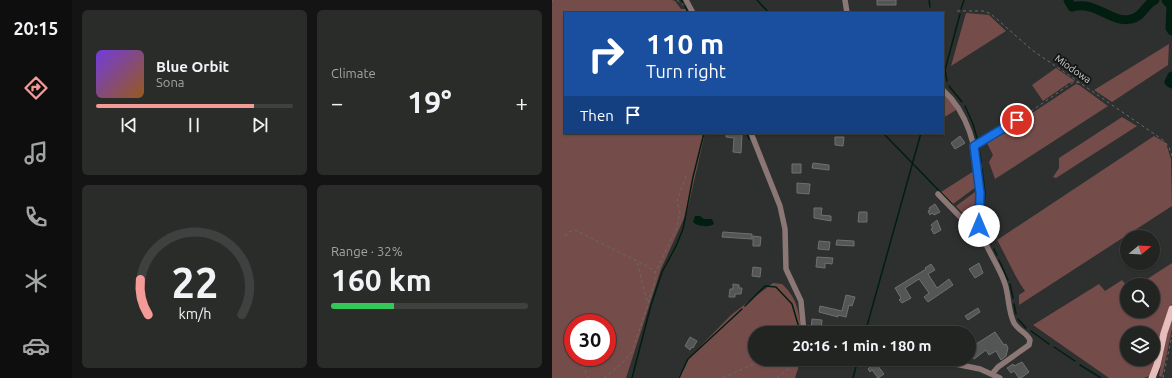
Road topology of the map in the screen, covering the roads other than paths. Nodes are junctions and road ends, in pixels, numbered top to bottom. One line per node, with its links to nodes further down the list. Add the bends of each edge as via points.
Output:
1 (845, 0): 4 (street)
2 (684, 2): 3 (street)
3 (692, 12)
4 (847, 12)
5 (944, 91): 8 (street, via 954,100 964,118)
6 (1017, 120): 8 (street)
7 (751, 134): 12 (street, via 780,206 785,234 786,269 801,301)
8 (974, 146): 10 (street, via 980,193)
9 (938, 194): 10 (street, via 970,227)
10 (980, 230): 17 (street, via 1005,283 1013,320 1031,342 996,368)
11 (1172, 309): 13 (main road)
12 (803, 326)
13 (1160, 354)
14 (969, 366): 17 (street)
15 (1157, 366): 19 (main road)
16 (1157, 366): 20 (main road)
17 (992, 374): 18 (street)
18 (1000, 378)
19 (1152, 378)
20 (1158, 378)

